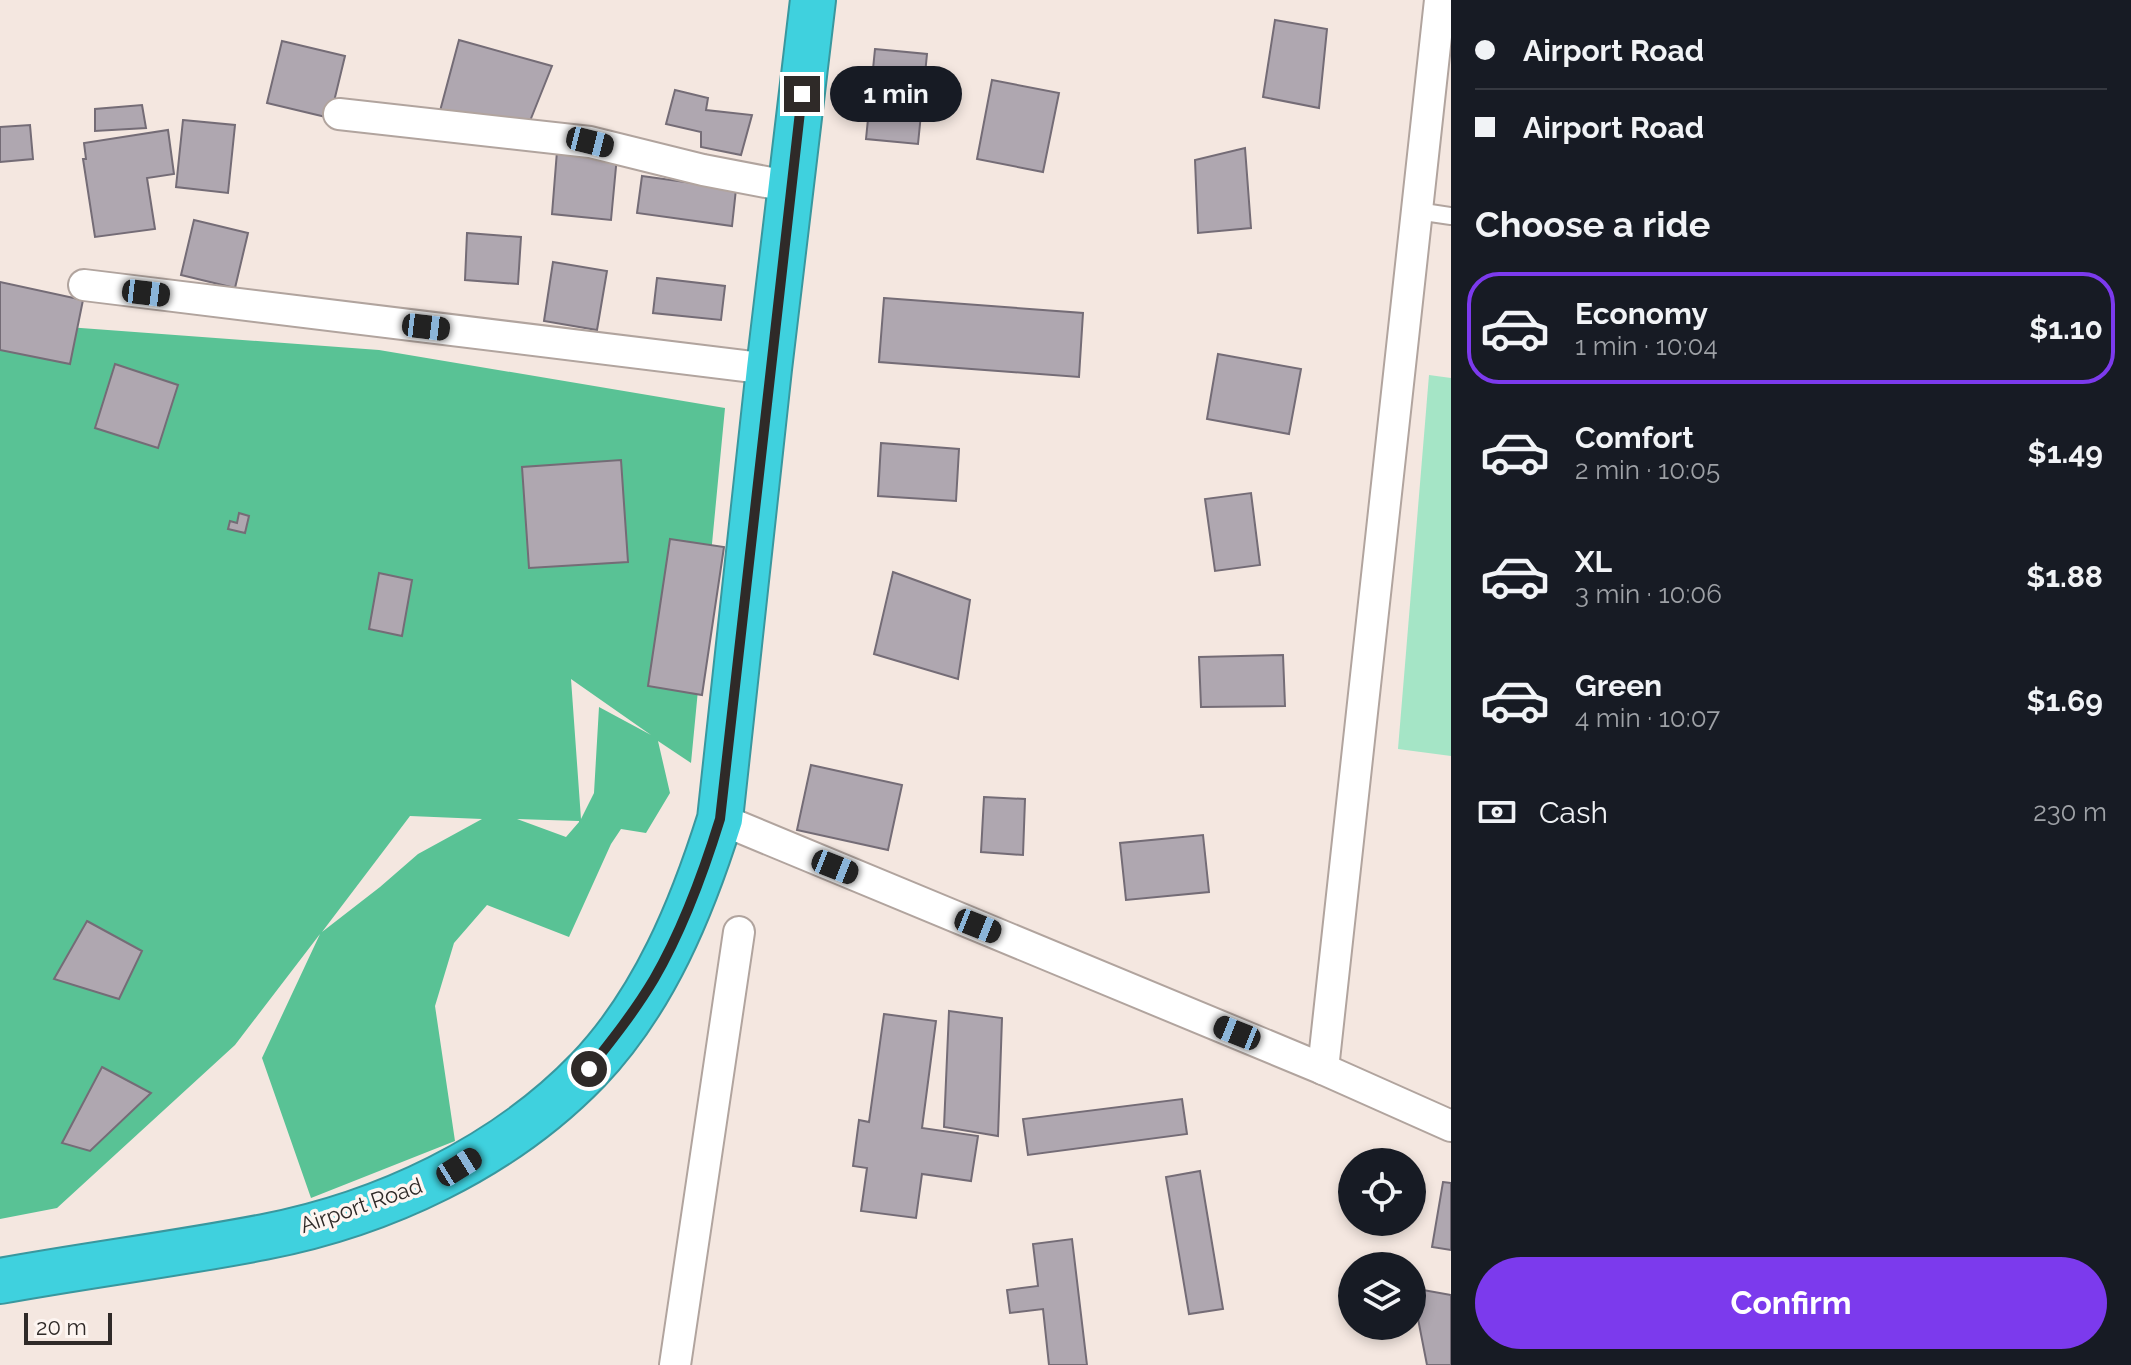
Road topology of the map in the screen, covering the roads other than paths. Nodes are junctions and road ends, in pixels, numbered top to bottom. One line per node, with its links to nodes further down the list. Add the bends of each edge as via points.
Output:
1 (813, 0): 4 (highway, Airport Road)
2 (1443, 9): 5 (street)
3 (339, 114): 4 (street, via 590,142)
4 (792, 187): 8 (highway, Airport Road)
5 (1417, 211): 6 (lane); 11 (street)
6 (1451, 216)
7 (84, 285): 8 (street)
8 (769, 369): 9 (highway, Airport Road)
9 (720, 819): 11 (street); 13 (highway, Airport Road, via 680,927 627,1021 589,1069 511,1135 391,1200 322,1222 265,1237)
10 (739, 932): 14 (street)
11 (1323, 1069): 12 (street)
12 (1451, 1126)
13 (0, 1281)
14 (675, 1365)

